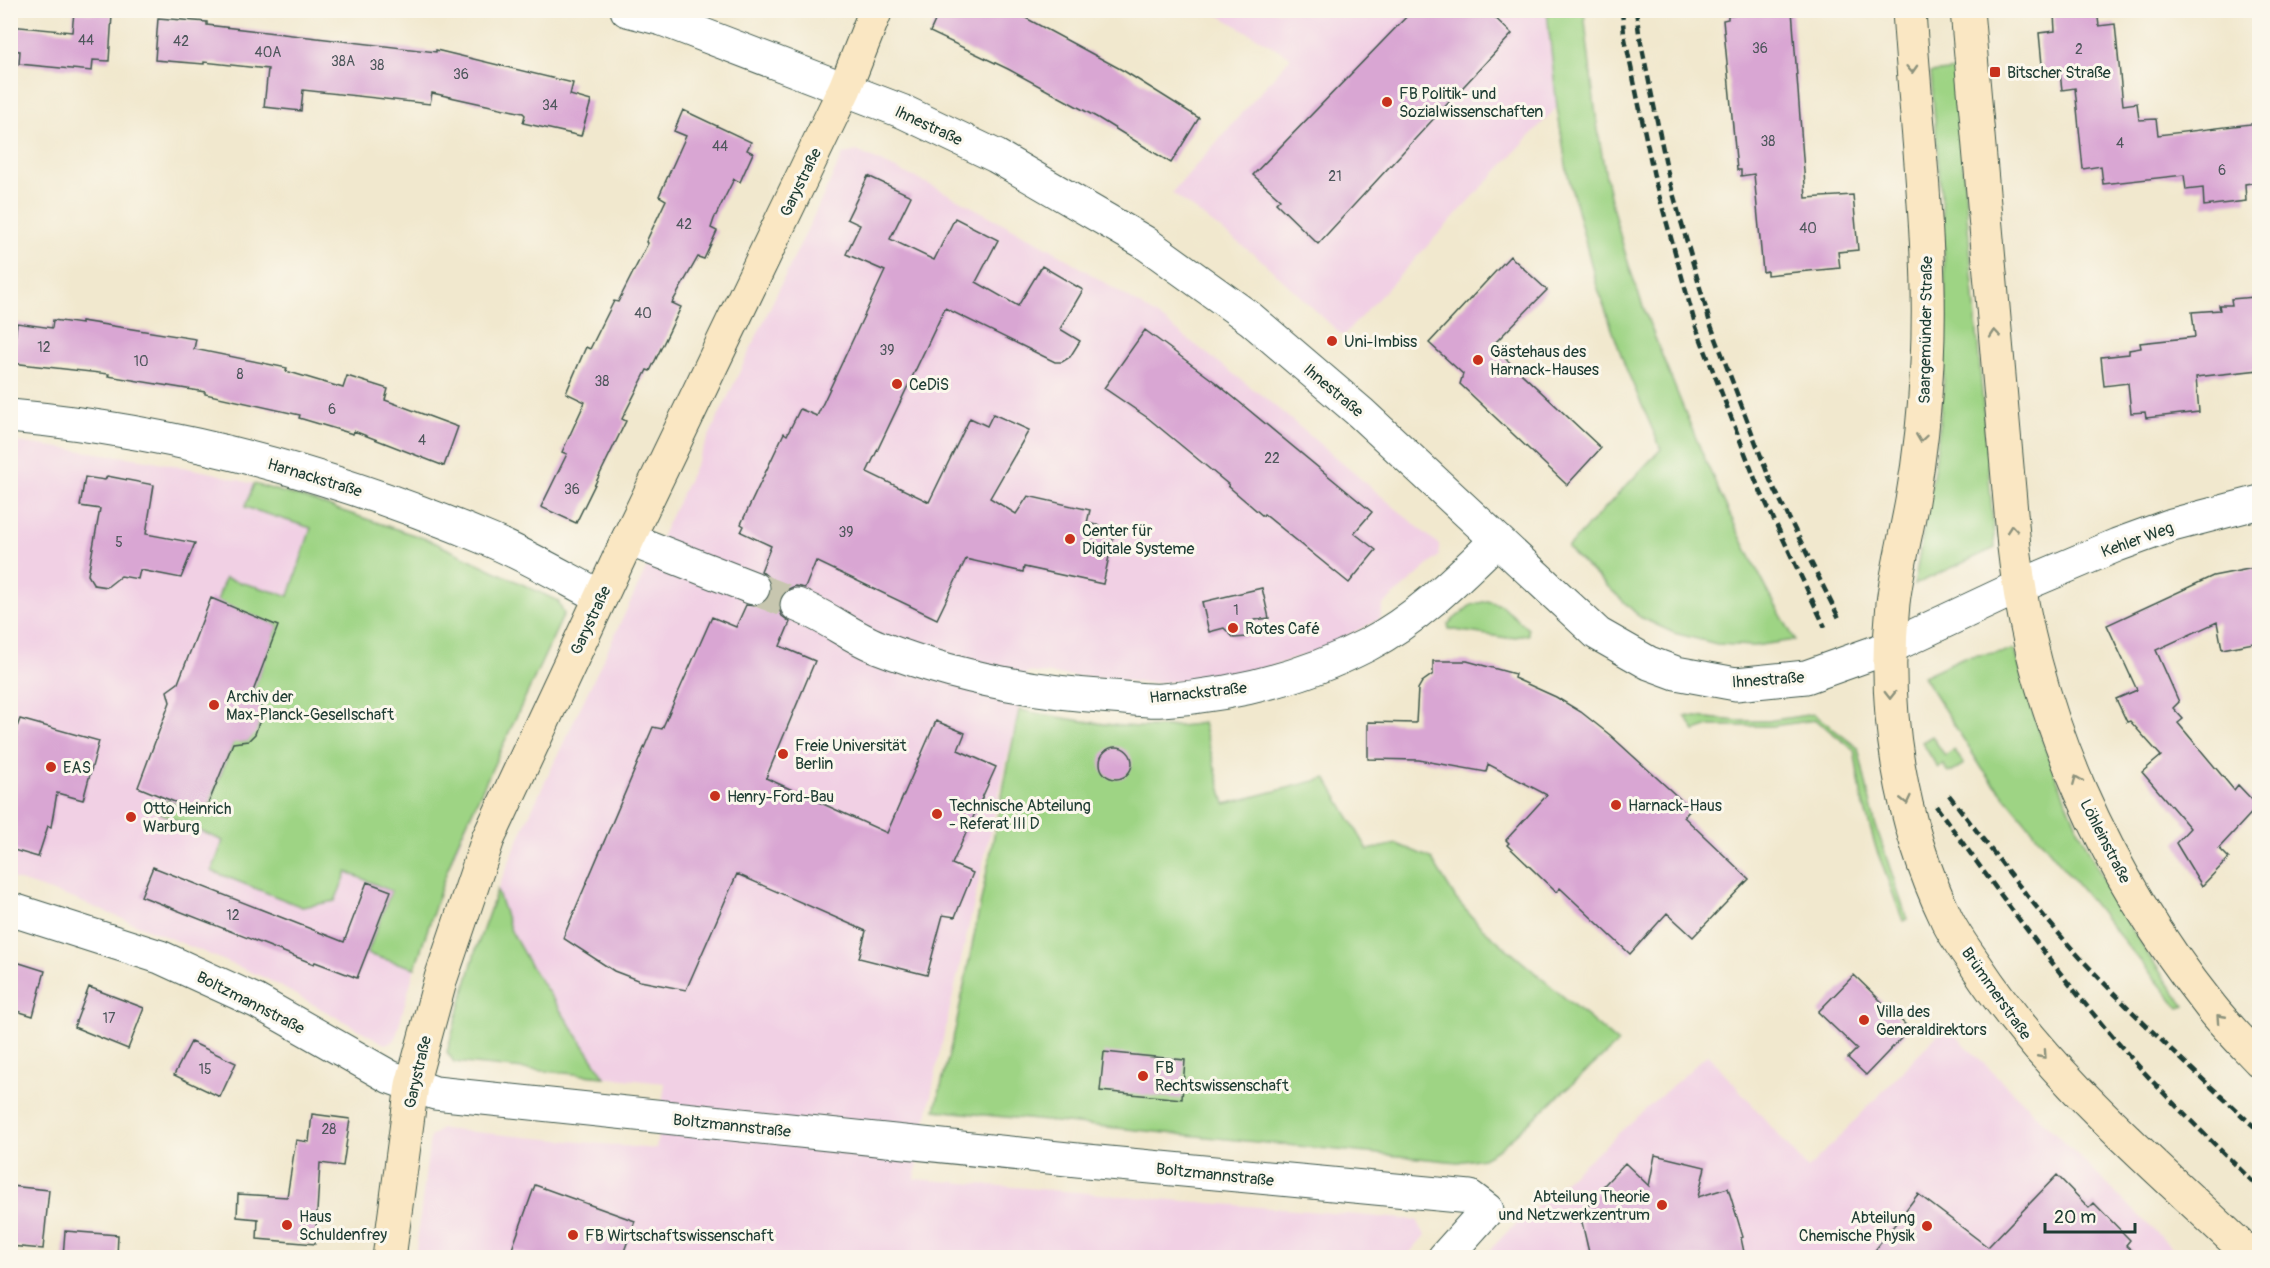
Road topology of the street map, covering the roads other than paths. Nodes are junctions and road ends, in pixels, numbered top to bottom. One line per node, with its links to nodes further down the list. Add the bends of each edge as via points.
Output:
1 (627, 10): 5 (street, Ihnestraße, via 662,19)
2 (876, 10): 5 (main road, Garystraße)
3 (1909, 10): 14 (main road, Saargemünder Straße, one-way to 14, via 1929,296 1922,428)
4 (1967, 10): 10 (main road, one-way to 4)
5 (845, 88): 8 (main road, Garystraße); 9 (street, Ihnestraße, via 996,156 1144,242 1251,319 1361,413)
6 (10, 416): 12 (street, Harnackstraße, via 69,421 195,443 311,474 494,542)
7 (2259, 502): 10 (street, Kehler Weg, via 2172,525)
8 (628, 539): 11 (street); 12 (main road, Garystraße)
9 (1497, 540): 13 (street, Harnackstraße, via 1467,571 1412,616 1368,645 1304,673 1237,691 1161,700 1089,696 1018,686 941,668 876,646); 14 (street, Ihnestraße, via 1599,634 1649,663 1676,673 1736,684 1790,680)
10 (2018, 587): 14 (street, Ihnestraße); 16 (main road, Löhleinstraße, one-way to 10, via 2178,962 2141,908 2104,841 2052,713)
11 (753, 588)
12 (601, 597): 17 (main road, Garystraße, via 488,839 441,978)
13 (797, 605)
14 (1890, 647): 20 (main road, Brümmerstraße, one-way to 20, via 1890,703 1899,772 1924,864 1948,922 1994,993 2047,1059)
15 (10, 909): 17 (street, Boltzmannstraße, via 160,957 255,1001 390,1077)
16 (2259, 1061)
17 (412, 1085): 18 (main road, Garystraße); 19 (street, Boltzmannstraße, via 435,1093 735,1126 1470,1197 1487,1210)
18 (389, 1257)
19 (1444, 1257)
20 (2253, 1257)

